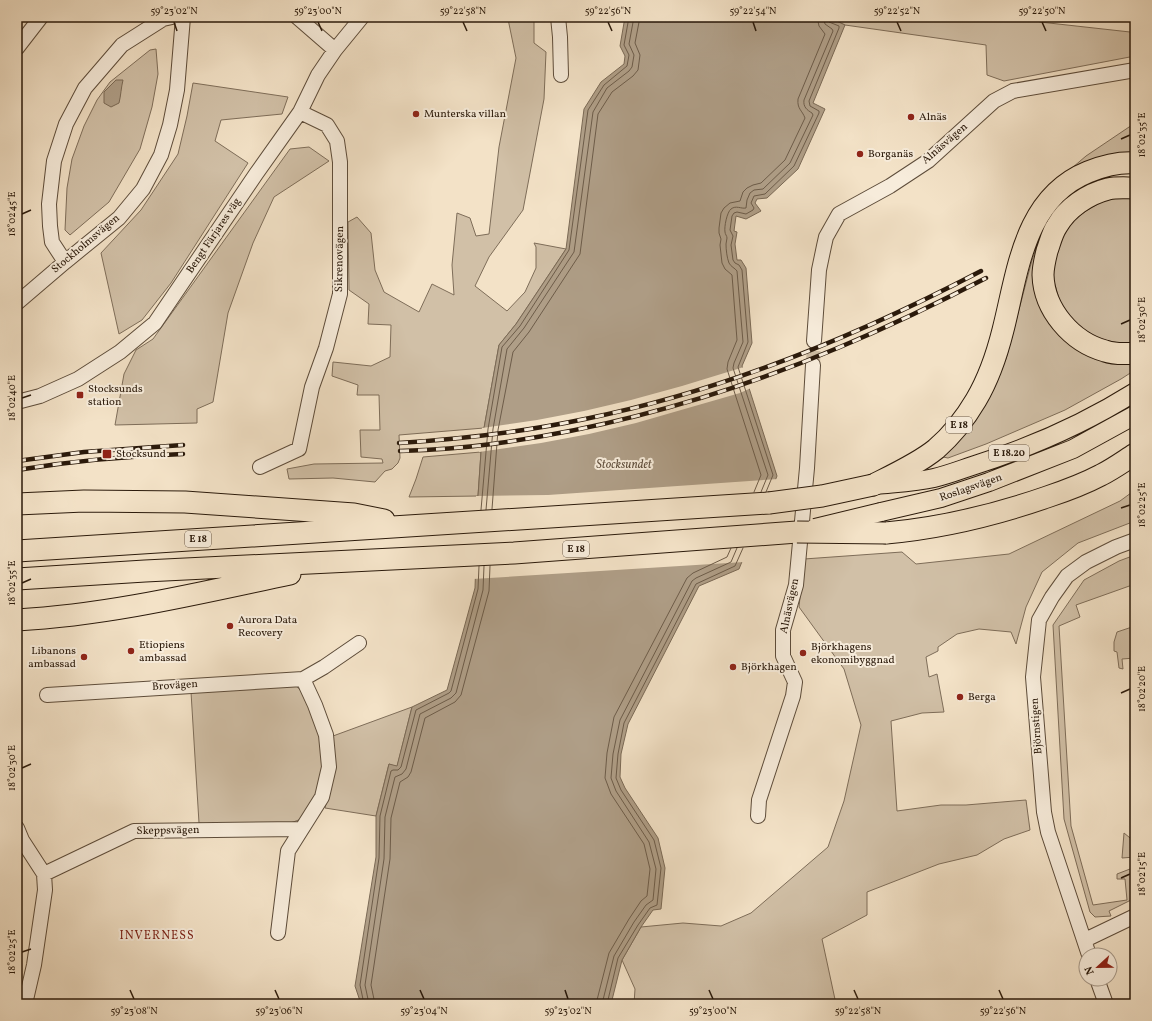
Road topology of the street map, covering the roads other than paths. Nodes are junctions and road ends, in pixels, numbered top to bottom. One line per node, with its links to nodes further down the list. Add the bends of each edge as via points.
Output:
1 (41, 17): 7 (street)
2 (172, 17): 14 (street, via 163,19 122,45 84,88 66,124 54,161 49,204 52,242)
3 (183, 17): 14 (street, Stockholmsvägen, via 177,90 170,125 160,155 144,189 118,218)
4 (297, 17): 8 (street)
5 (362, 17): 8 (street, Bengt Färjares väg)
6 (558, 17): 10 (street)
7 (17, 48)
8 (335, 50): 11 (street, Bengt Färjares väg, via 318,75)
9 (1135, 70): 16 (street, Alnäsvägen, via 1013,91 994,101 928,161 890,186 839,214 826,237 822,252)
10 (561, 75)
11 (300, 112): 20 (street, Bengt Färjares väg, via 155,323 120,352 78,379 40,396); 23 (street, Sikrenovägen, via 327,125 336,141 340,162 340,294 312,388 299,449)
12 (1135, 163): 24 (highway, E 18, via 1113,164 1094,170 1072,180 1052,196 1031,228 1016,270 991,371 976,400 958,426 936,448)
13 (1135, 188): 17 (highway, via 1108,189 1073,207 1056,226 1045,261 1044,276 1049,301 1066,328 1088,344 1105,351 1119,354)
14 (65, 262): 15 (street, Stockholmsvägen)
15 (17, 303)
16 (814, 341)
17 (1135, 353)
18 (813, 365): 36 (street, Alnäsvägen, via 796,585 783,630 783,656 795,682 793,696 759,800)
19 (1135, 392): 24 (main road, Roslagsvägen / E 18.20, via 1065,431 1032,445 934,478)
20 (17, 402)
21 (1135, 415): 27 (main road, Roslagsvägen / E 18.20, bridge, via 1074,448 989,482 941,498)
22 (1135, 454): 27 (highway, E 18, bridge, via 1101,476 1065,491 1017,508 971,519 886,533)
23 (260, 467)
24 (873, 485): 26 (highway, E 18, bridge, via 822,496 769,503 408,526)
25 (17, 504): 26 (highway, via 84,501 185,502)
26 (354, 522): 29 (highway, E 18)
27 (797, 532): 30 (highway, E 18, via 514,553)
28 (1135, 540): 42 (street, Björnstigen, via 1086,562 1067,576 1039,620 1033,677 1044,812 1048,832)
29 (17, 551)
30 (355, 561): 31 (highway, E 18); 32 (highway, via 146,604 43,619)
31 (17, 579)
32 (17, 620)
33 (359, 643): 34 (street)
34 (303, 679): 35 (street, Brovägen); 38 (street, via 326,735 329,767 322,796)
35 (47, 695)
36 (758, 816)
37 (17, 828): 39 (street)
38 (301, 829): 39 (street, Skeppsvägen, via 134,831); 41 (street, via 288,851)
39 (44, 874): 45 (street, via 45,890 34,965)
40 (1135, 916): 42 (street)
41 (278, 933)
42 (1084, 940): 43 (street, Björnstigen)
43 (1086, 947)
44 (1100, 987): 46 (street)
45 (25, 1004)
46 (1106, 1004)

